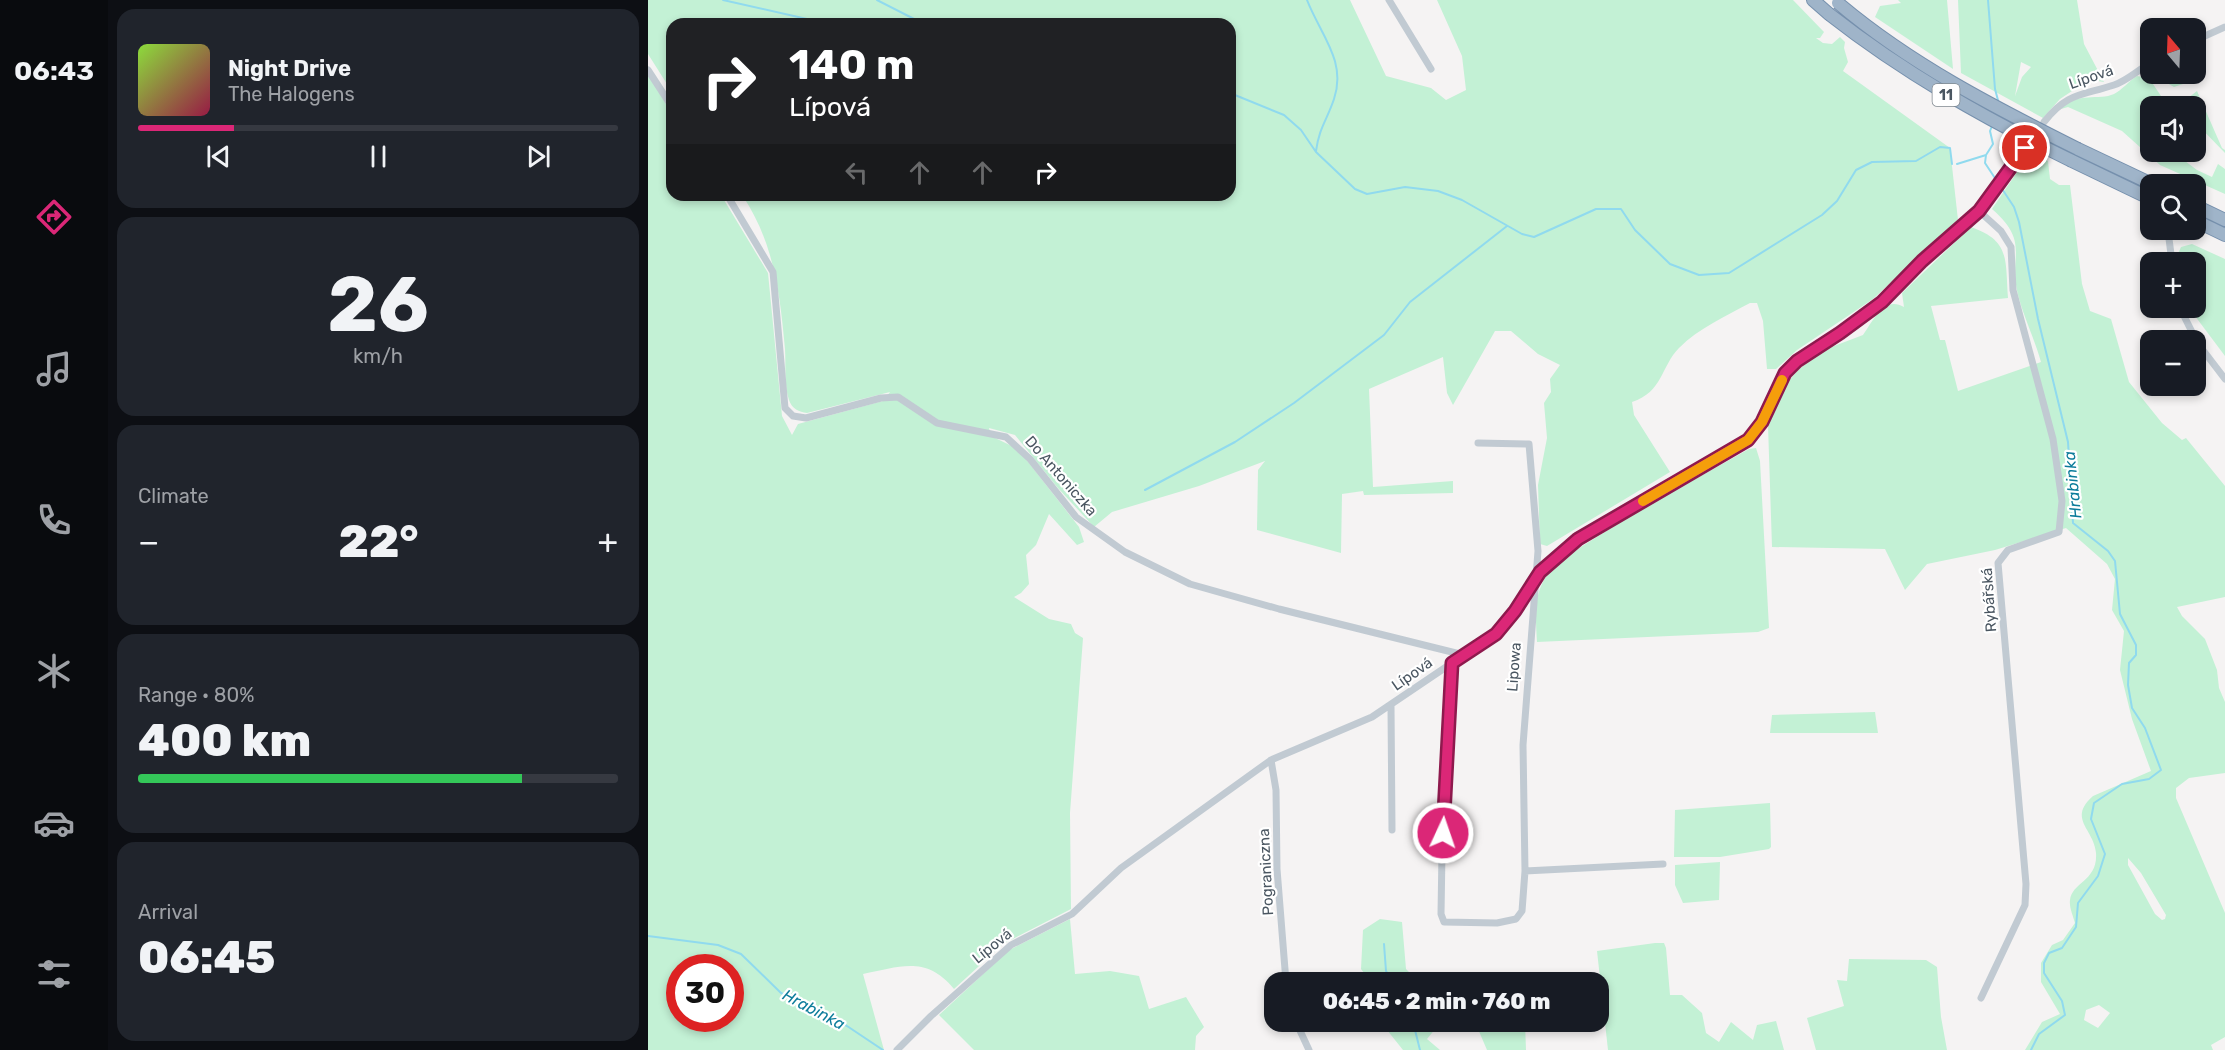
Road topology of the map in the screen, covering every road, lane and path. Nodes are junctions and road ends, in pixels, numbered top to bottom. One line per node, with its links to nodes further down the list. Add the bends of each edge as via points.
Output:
1 (1389, 0): 6 (street)
2 (1813, 0): 12 (highway, 11, bridge, via 1892,61 1946,95)
3 (1836, 2): 12 (highway, 11, bridge, via 1941,76)
4 (2225, 27): 5 (street)
5 (2206, 36)
6 (1431, 69)
7 (648, 70): 9 (street)
8 (2140, 70): 10 (street, Lípová, via 2116,85 2074,95 2058,105)
9 (666, 98)
10 (2044, 122)
11 (2025, 148): 16 (street, Lípová)
12 (2075, 155): 13 (highway, 11); 14 (highway, 11)
13 (2140, 179)
14 (2140, 193)
15 (731, 201): 25 (street, Do Antoniczka, via 773,272 785,408 793,416 806,418 898,397 937,423 1006,437 1076,517 1094,532 1190,584)
16 (1979, 211): 24 (street, Lípová, via 1882,302 1797,361 1785,373 1762,422 1748,440 1578,539 1540,572); 33 (street, Rybářská, via 2001,231 2011,247 2013,290 2053,439 2062,501 2059,532 2008,550 1998,563 2026,884 2025,906)
17 (2206, 211): 18 (highway)
18 (2225, 220)
19 (2206, 226): 20 (highway)
20 (2225, 235)
21 (2206, 354): 22 (street)
22 (2225, 379)
23 (1478, 443): 24 (street, Lipowa, via 1529,444 1538,551)
24 (1534, 583): 25 (street, Lípová, via 1496,634); 31 (street, Lipowa, via 1523,745)
25 (1464, 655): 26 (street, Lípová)
26 (1452, 663): 27 (street, Lípová); 31 (street, Lipowa, via 1442,852 1444,922 1497,924 1516,919 1522,911)
27 (1391, 706): 28 (street, Lípová); 29 (street)
28 (1271, 760): 32 (street, Pograniczna); 35 (street, Lípová, via 1121,868 1072,914 1011,945)
29 (1392, 830)
30 (1663, 864): 31 (street)
31 (1524, 871)
32 (1285, 972)
33 (1981, 998)
34 (1301, 1032): 36 (street)
35 (897, 1050)
36 (1309, 1050)

